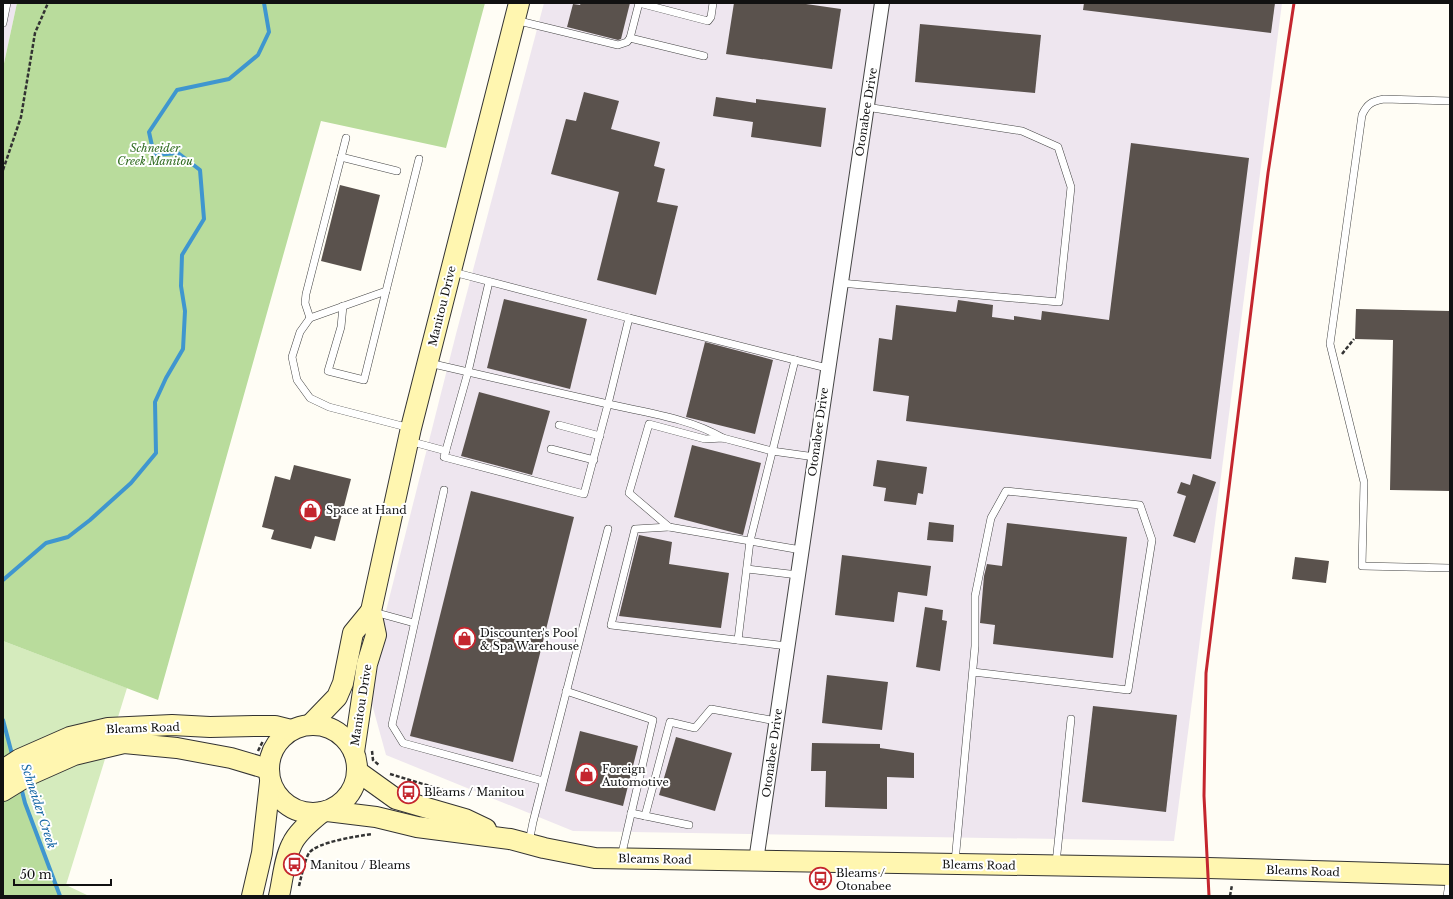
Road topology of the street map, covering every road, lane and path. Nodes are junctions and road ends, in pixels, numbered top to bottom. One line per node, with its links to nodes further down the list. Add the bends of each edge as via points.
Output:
1 (7, 3): 7 (lane)
2 (48, 3): 15 (path, via 35,33 21,118)
3 (639, 3): 4 (lane, via 708,21); 8 (lane)
4 (714, 3)
5 (882, 3): 11 (street, Otonabee Drive)
6 (517, 11): 8 (lane, via 618,45); 17 (main road, Manitou Drive)
7 (3, 23)
8 (630, 38): 9 (lane)
9 (704, 56)
10 (1450, 101): 27 (lane, via 1374,100 1366,106 1362,115 1330,344)
11 (866, 107): 19 (street, Otonabee Drive); 19 (lane, via 1022,131 1058,147 1071,187 1058,302)
12 (346, 138): 13 (lane)
13 (341, 157): 16 (lane); 22 (lane, via 306,294 305,302)
14 (419, 159): 20 (lane)
15 (3, 170)
16 (397, 171)
17 (450, 272): 18 (lane); 26 (main road, Manitou Drive)
18 (489, 282): 23 (lane); 29 (lane)
19 (840, 283): 28 (street, Otonabee Drive)
20 (386, 291): 21 (lane); 21 (lane, via 364,380 328,371 341,327)
21 (343, 306): 22 (lane)
22 (310, 318): 32 (lane, via 300,332 292,357 297,380 310,398)
23 (629, 318): 25 (lane); 30 (lane)
24 (1354, 339): 27 (path)
25 (795, 360): 28 (lane); 37 (lane)
26 (427, 362): 29 (lane); 32 (main road, Manitou Drive)
27 (1334, 362): 45 (lane, via 1364,482 1362,566)
28 (828, 368): 38 (street, Otonabee Drive)
29 (468, 372): 30 (lane); 36 (lane)
30 (608, 404): 33 (lane); 34 (lane, via 685,422 708,429)
31 (558, 425): 33 (lane)
32 (409, 435): 36 (lane); 48 (main road, Manitou Drive)
33 (600, 436): 39 (lane)
34 (723, 438): 37 (lane); 41 (lane, via 706,439 649,424 629,493)
35 (551, 449): 39 (lane)
36 (446, 451): 39 (lane, via 444,457 584,494)
37 (772, 451): 38 (lane); 43 (lane)
38 (815, 457): 44 (street, Otonabee Drive)
39 (594, 460)
40 (444, 490): 49 (lane)
41 (669, 527): 43 (lane); 50 (lane, via 635,528 611,625)
42 (608, 529): 53 (lane)
43 (750, 541): 44 (lane); 46 (lane)
44 (801, 550): 47 (street, Otonabee Drive)
45 (1450, 568)
46 (747, 569): 47 (lane); 50 (lane)
47 (798, 575): 51 (street, Otonabee Drive)
48 (370, 611): 49 (lane); 56 (main road, Manitou Drive, via 353,633 343,683 336,697); 58 (main road, Manitou Drive, via 376,635 367,664)
49 (414, 623): 63 (lane, via 392,725 403,744)
50 (738, 640): 51 (lane)
51 (787, 646): 55 (street, Otonabee Drive)
52 (973, 672): 52 (lane, via 975,596 990,518 1006,491 1140,505 1152,540 1128,690); 75 (lane)
53 (566, 691): 63 (lane); 67 (lane, via 652,720)
54 (1071, 719): 76 (lane)
55 (776, 721): 68 (lane, via 711,710 695,728 670,722); 74 (street, Otonabee Drive)
56 (301, 727): 57 (main road, Bleams Road, via 172,725 108,728); 58 (main road, via 326,727 333,730 345,739); 62 (main road, via 285,734 275,746 271,753)
57 (72, 746): 60 (main road, Bleams Road, via 20,759); 62 (main road, Bleams Road, via 124,743 177,748 231,758); 65 (main road, Bleams Road)
58 (361, 758): 59 (path, via 373,760); 66 (main road, via 354,784 348,795 342,802); 71 (main road, Bleams Road, via 396,799 465,820)
59 (381, 768)
60 (3, 770)
61 (385, 772): 64 (path)
62 (269, 775): 66 (main road, via 278,796 290,807 306,813); 79 (main road, via 262,853)
63 (543, 781): 72 (lane)
64 (443, 790)
65 (3, 791)
66 (325, 811): 71 (main road, Bleams Road, via 376,817 416,827); 80 (main road, via 307,825 292,843)
67 (631, 813): 68 (lane); 73 (lane)
68 (645, 816): 69 (lane)
69 (688, 825)
70 (374, 833): 78 (path, via 315,848 309,853)
71 (510, 839): 72 (main road, Bleams Road)
72 (529, 844): 73 (main road, Bleams Road, via 595,858)
73 (621, 858): 74 (main road, Bleams Road)
74 (756, 861): 75 (main road, Bleams Road)
75 (954, 864): 76 (main road, Bleams Road)
76 (1056, 866): 77 (main road, Bleams Road)
77 (1450, 875): 81 (lane)
78 (298, 889)
79 (252, 896)
80 (279, 896)
81 (1447, 896)

